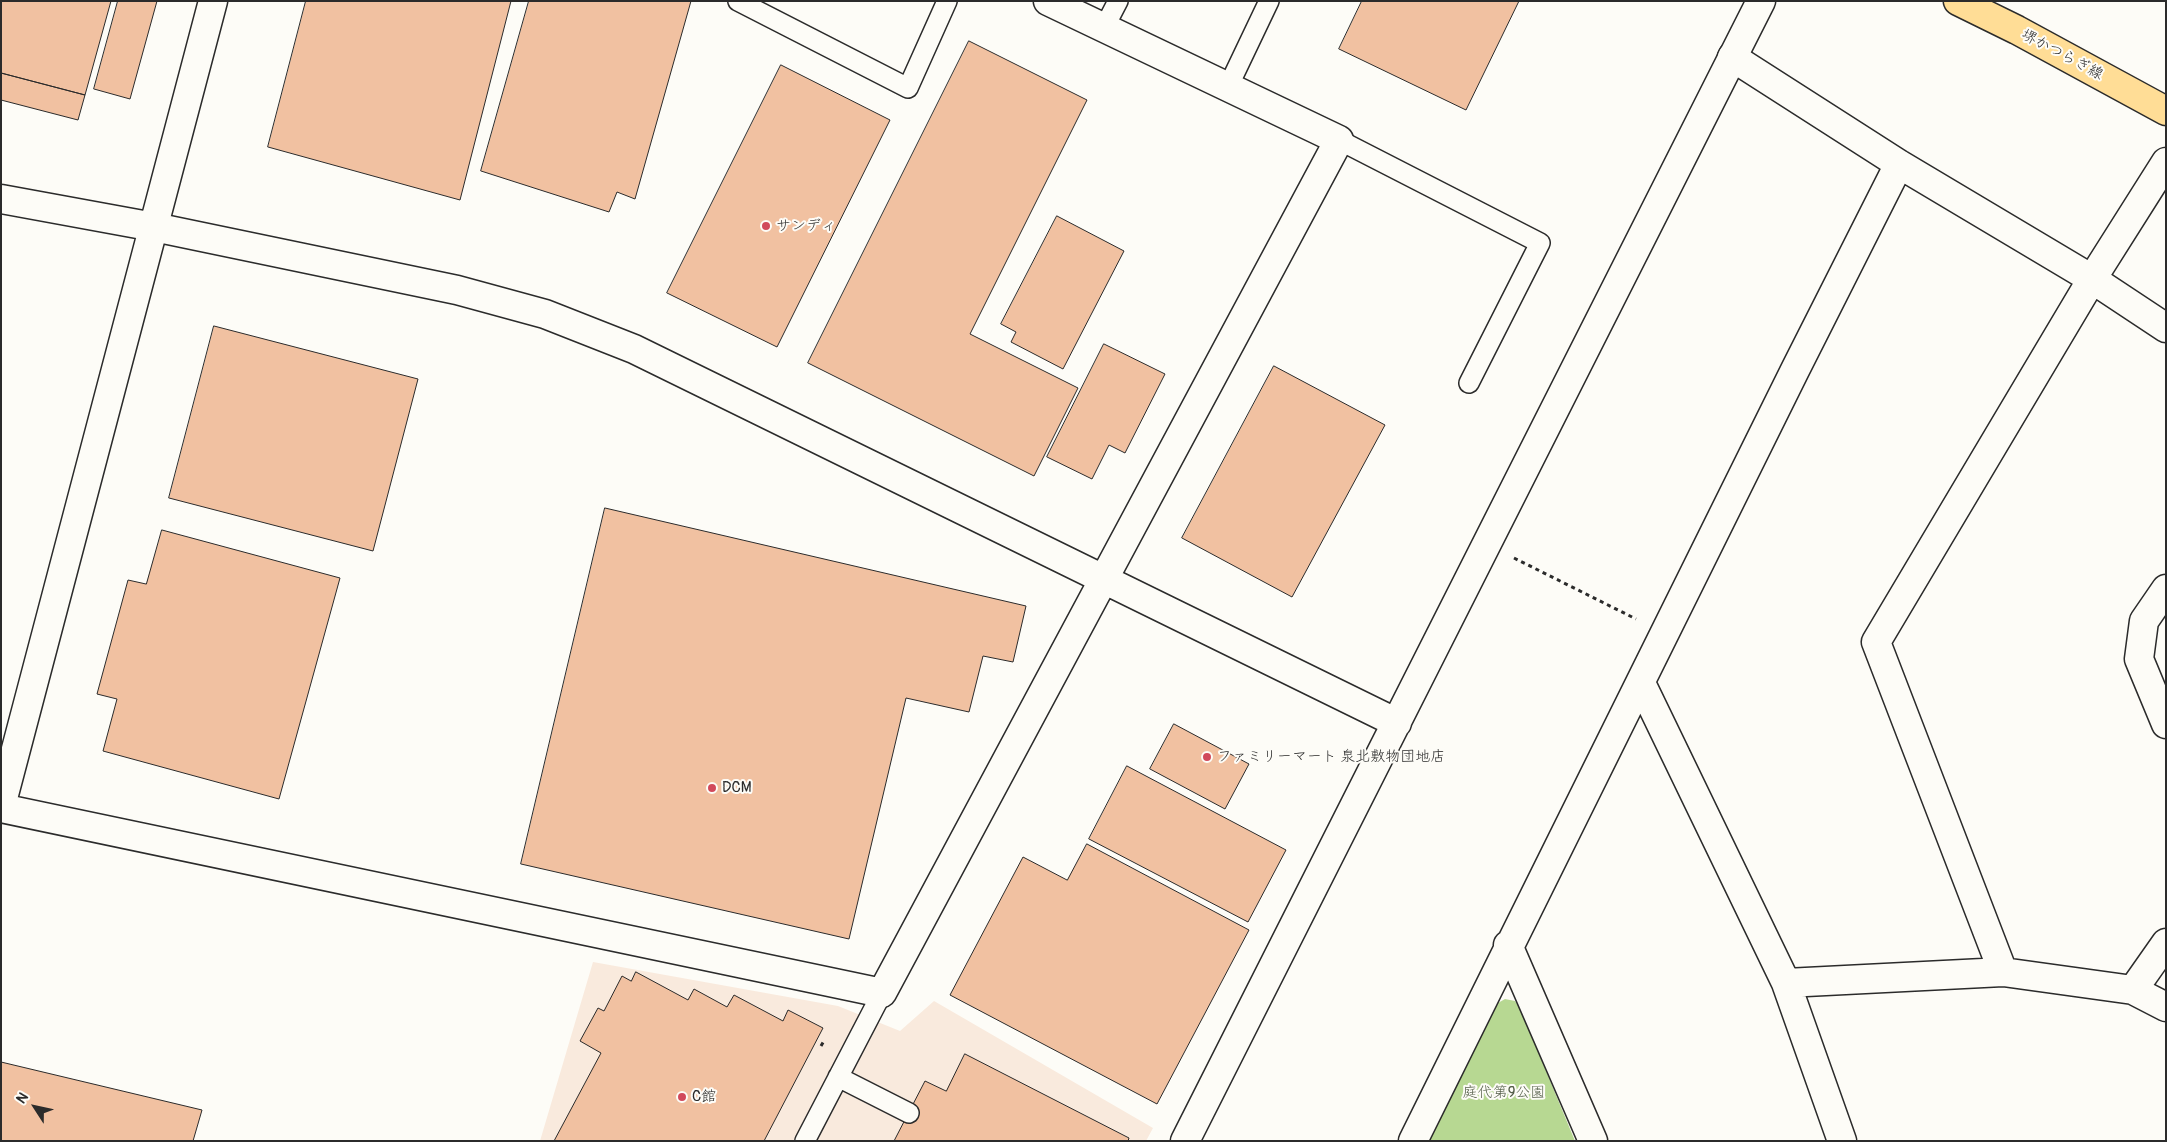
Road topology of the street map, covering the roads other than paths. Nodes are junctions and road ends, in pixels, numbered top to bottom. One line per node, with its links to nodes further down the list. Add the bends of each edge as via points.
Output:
1 (213, 1): 17 (street)
2 (738, 1): 3 (lane, via 908,88)
3 (947, 1)
4 (1048, 1): 9 (street)
5 (1118, 1): 9 (lane)
6 (1269, 1): 11 (lane)
7 (1761, 1): 10 (street)
8 (1958, 1): 12 (main road, 堺かつらぎ線)
9 (1104, 28): 11 (street)
10 (1732, 57): 15 (street); 24 (street)
11 (1228, 87): 13 (street)
12 (2166, 111)
13 (1339, 140): 20 (lane, via 1540,243); 21 (street)
14 (2166, 162): 18 (street)
15 (1899, 164): 18 (street); 23 (street)
16 (1, 199): 17 (street)
17 (154, 227): 21 (street, via 457,290 545,314 634,350); 26 (street)
18 (2092, 279): 19 (street); 29 (street, via 1876,642)
19 (2166, 328)
20 (1469, 383)
21 (1101, 580): 24 (street); 32 (street)
22 (2166, 588): 25 (street, via 2144,622 2139,659)
23 (1641, 683): 28 (street); 30 (street)
24 (1398, 723): 37 (street)
25 (2166, 724)
26 (1, 807): 32 (street)
27 (2166, 943): 31 (street)
28 (1508, 945): 38 (street); 39 (street)
29 (2003, 972): 30 (street); 31 (street)
30 (1786, 983): 40 (street)
31 (2133, 990): 33 (street)
32 (882, 993): 34 (lane)
33 (2166, 1007)
34 (838, 1077): 35 (lane); 36 (lane)
35 (909, 1113)
36 (805, 1141)
37 (1185, 1141)
38 (1412, 1141)
39 (1593, 1141)
40 (1842, 1141)

